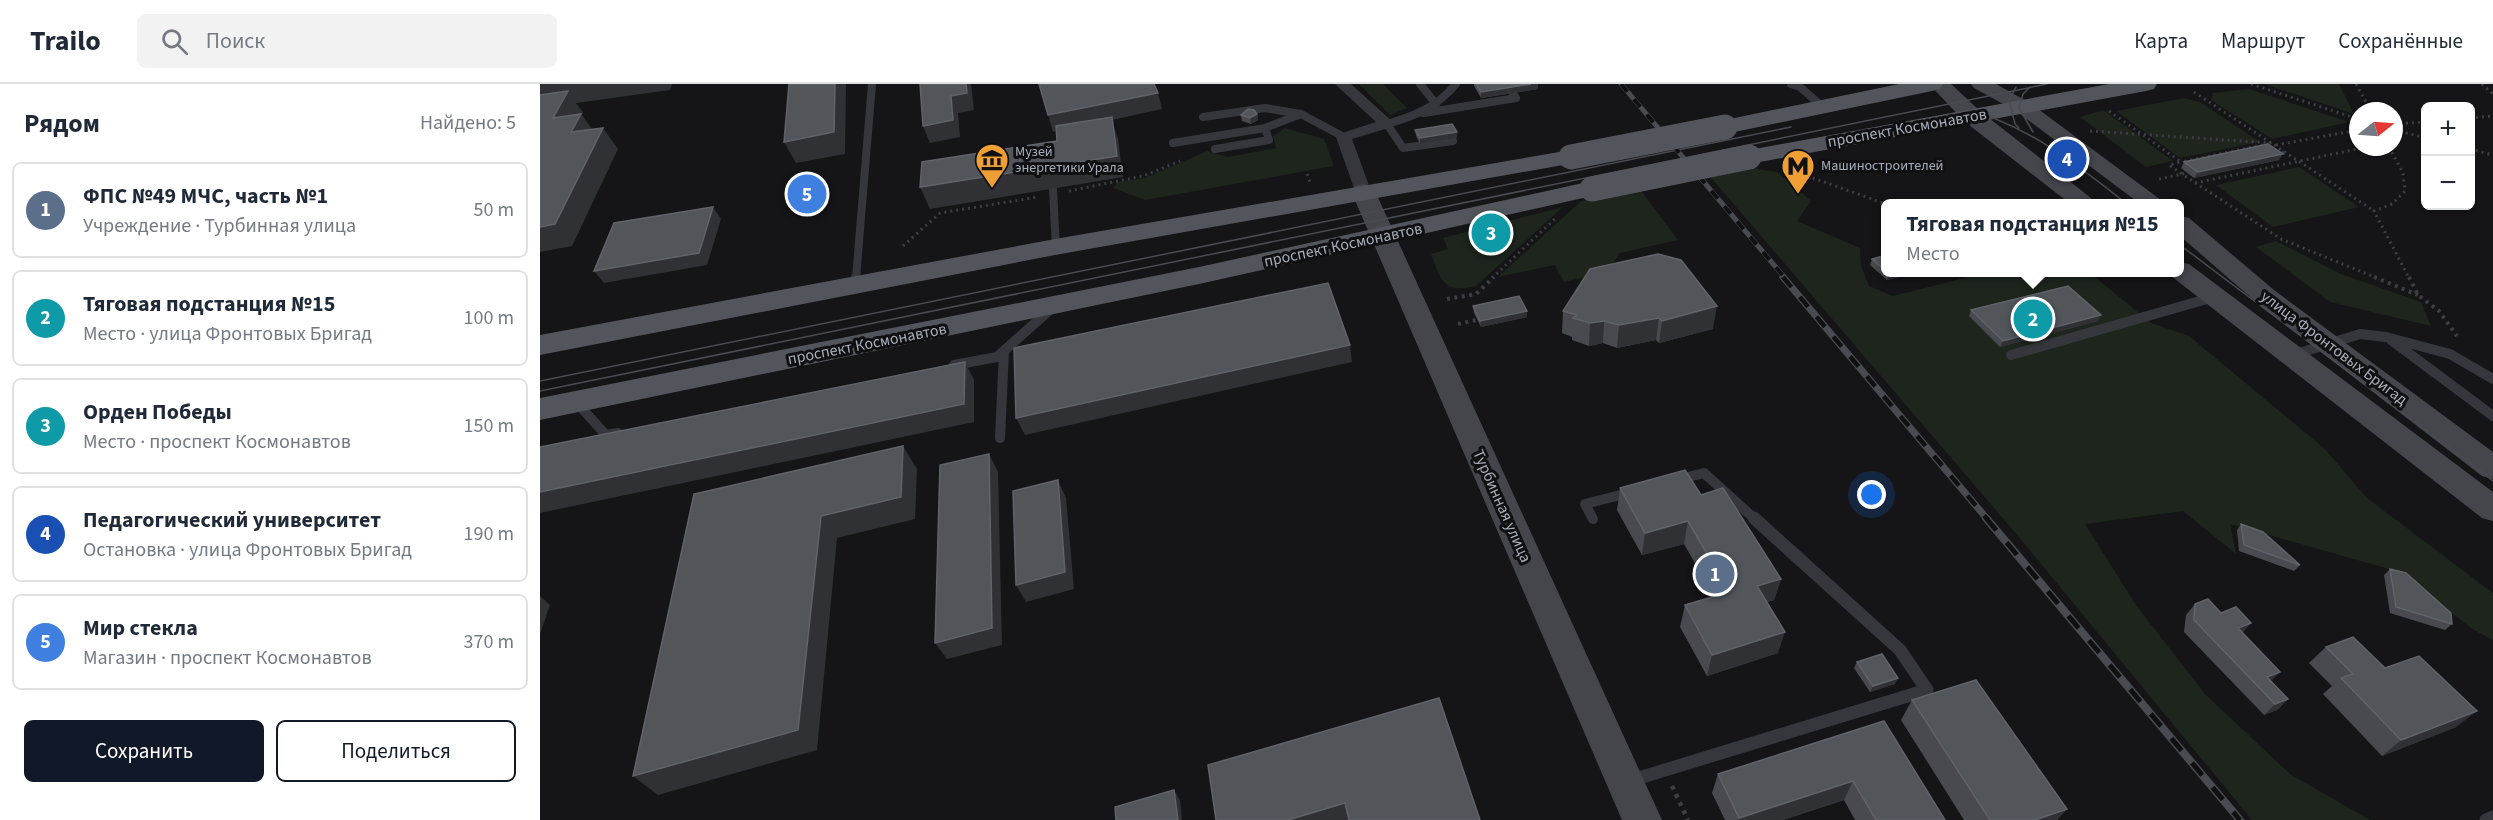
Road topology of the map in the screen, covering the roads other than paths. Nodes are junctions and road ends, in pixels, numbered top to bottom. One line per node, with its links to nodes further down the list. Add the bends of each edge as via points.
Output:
1 (872, 84): 32 (lane)
2 (1342, 84): 18 (street)
3 (1420, 84): 11 (lane)
4 (1456, 84): 11 (lane)
5 (1507, 84): 14 (lane, via 1516,98)
6 (1791, 84): 12 (lane)
7 (1932, 84): 12 (main road)
8 (1939, 84): 16 (main road)
9 (1981, 84): 13 (main road)
10 (2146, 84): 13 (main road, проспект Космонавтов)
11 (1436, 104): 14 (lane)
12 (1823, 107): 25 (main road, bridge, via 1571,157)
13 (2023, 107): 16 (main road, проспект Космонавтов); 27 (main road)
14 (1424, 113): 18 (lane)
15 (1301, 114): 17 (lane, via 1265,107); 19 (lane); 20 (lane)
16 (1972, 116): 26 (main road); 29 (main road, проспект Космонавтов, bridge, via 1592,189)
17 (1203, 117)
18 (1387, 124): 20 (street); 21 (lane, via 1403,148)
19 (1265, 128): 22 (lane); 23 (lane, via 1269,140)
20 (1344, 138): 25 (street)
21 (1453, 141)
22 (1173, 143)
23 (1215, 149)
24 (1053, 189): 30 (lane)
25 (1363, 191): 29 (main road, Турбинная улица); 30 (main road)
26 (2077, 199)
27 (2146, 199)
28 (2184, 226): 36 (main road, улица Фронтовых Бригад)
29 (1383, 237): 34 (main road, проспект Космонавтов); 53 (main road, Турбинная улица)
30 (1056, 249): 32 (main road)
31 (2184, 273): 33 (main road, улица Фронтовых Бригад)
32 (856, 283): 37 (main road)
33 (2217, 296): 39 (lane); 40 (main road, улица Фронтовых Бригад)
34 (1054, 306): 38 (lane); 43 (main road, проспект Космонавтов)
35 (2386, 337): 36 (lane, via 2360,334); 42 (lane, via 2450,354); 45 (lane)
36 (2328, 344): 40 (lane); 48 (main road, улица Фронтовых Бригад)
37 (540, 345)
38 (1004, 351): 41 (lane, via 997,357); 47 (lane)
39 (2011, 355)
40 (2293, 355): 51 (main road, улица Фронтовых Бригад)
41 (940, 368)
42 (2493, 379)
43 (576, 402): 44 (main road, проспект Космонавтов); 46 (lane, via 606,435)
44 (540, 409)
45 (2493, 416)
46 (629, 430)
47 (1000, 438)
48 (2493, 468)
49 (1665, 483): 53 (lane, via 1704,473 1900,650 1927,690)
50 (1646, 488): 52 (lane, via 1585,504)
51 (2493, 509)
52 (1593, 519)
53 (1625, 782): 55 (main road, Турбинная улица)
54 (2493, 817): 56 (lane)
55 (1642, 820)
56 (2487, 820)

